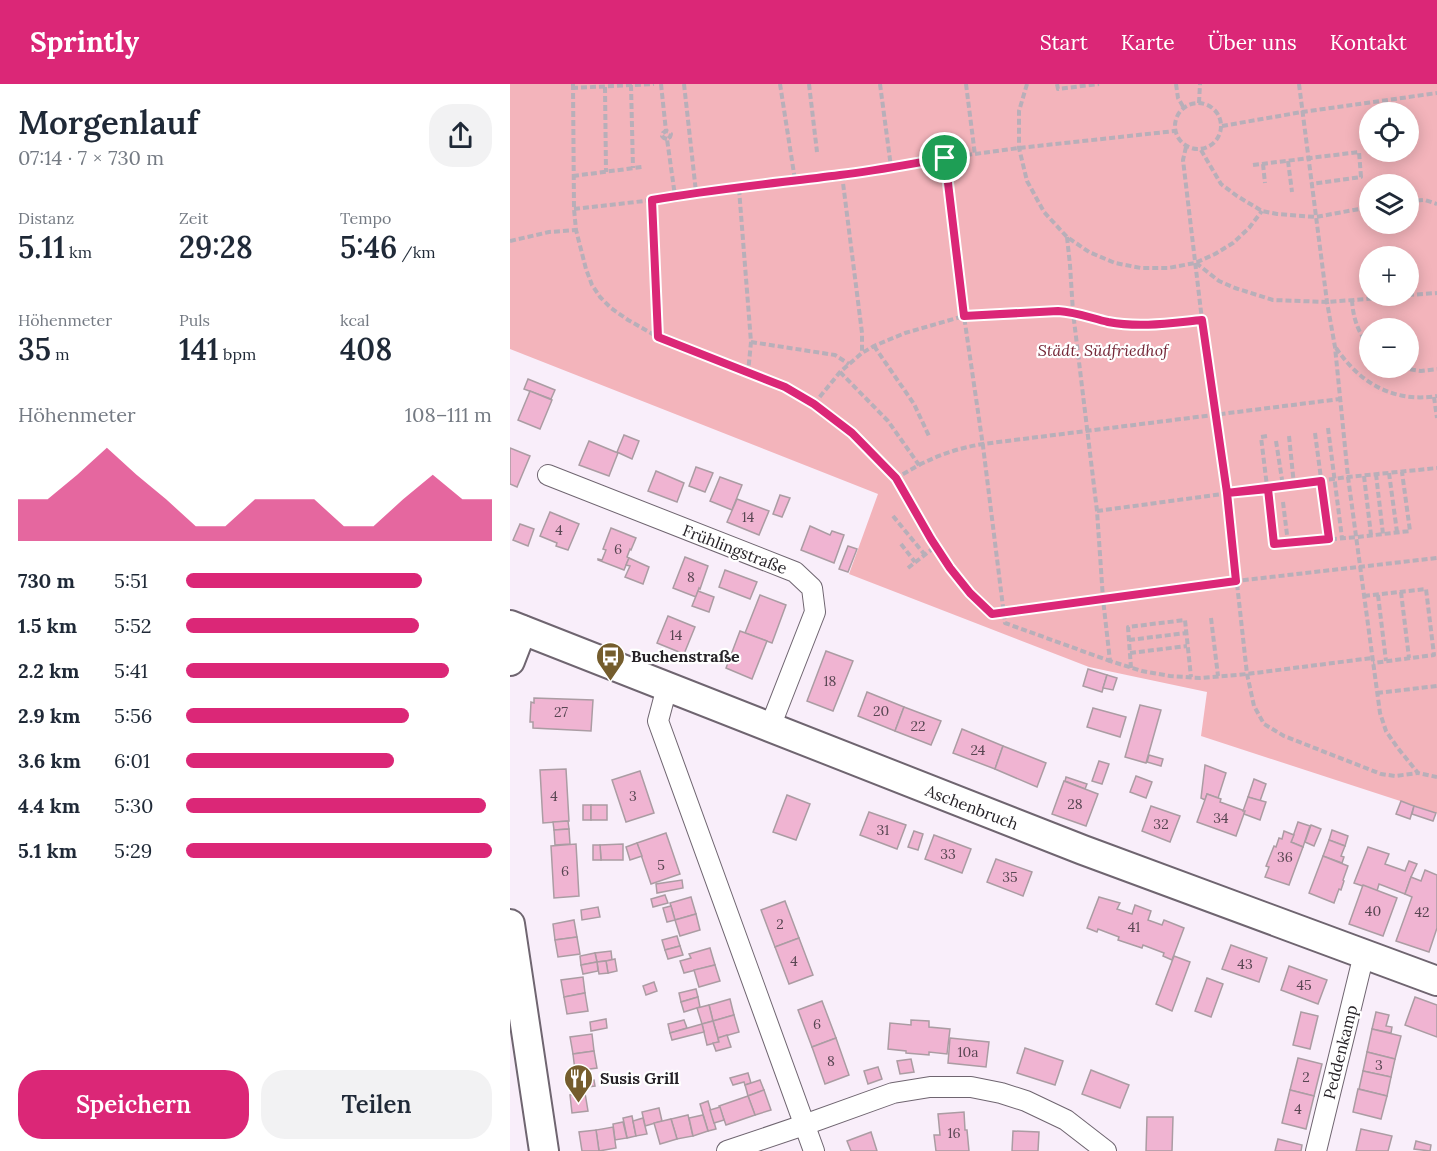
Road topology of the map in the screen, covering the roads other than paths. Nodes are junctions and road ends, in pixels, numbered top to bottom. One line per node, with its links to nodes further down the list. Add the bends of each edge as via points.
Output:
1 (548, 475): 5 (street, Frühlingstraße, via 795,572 812,588 815,612)
2 (516, 627): 3 (street); 4 (street, Aschenbruch)
3 (510, 661)
4 (667, 687): 5 (street, Aschenbruch); 9 (street, via 658,721)
5 (770, 727): 7 (street, Aschenbruch, via 1083,850)
6 (510, 928): 10 (street)
7 (1364, 954): 8 (street, Aschenbruch); 14 (street, Peddenkamp)
8 (1437, 981)
9 (804, 1125): 11 (street); 12 (street); 13 (street, via 893,1092 971,1087 1026,1101 1066,1120)
10 (544, 1151)
11 (727, 1151)
12 (813, 1151)
13 (1106, 1151)
14 (1316, 1151)

